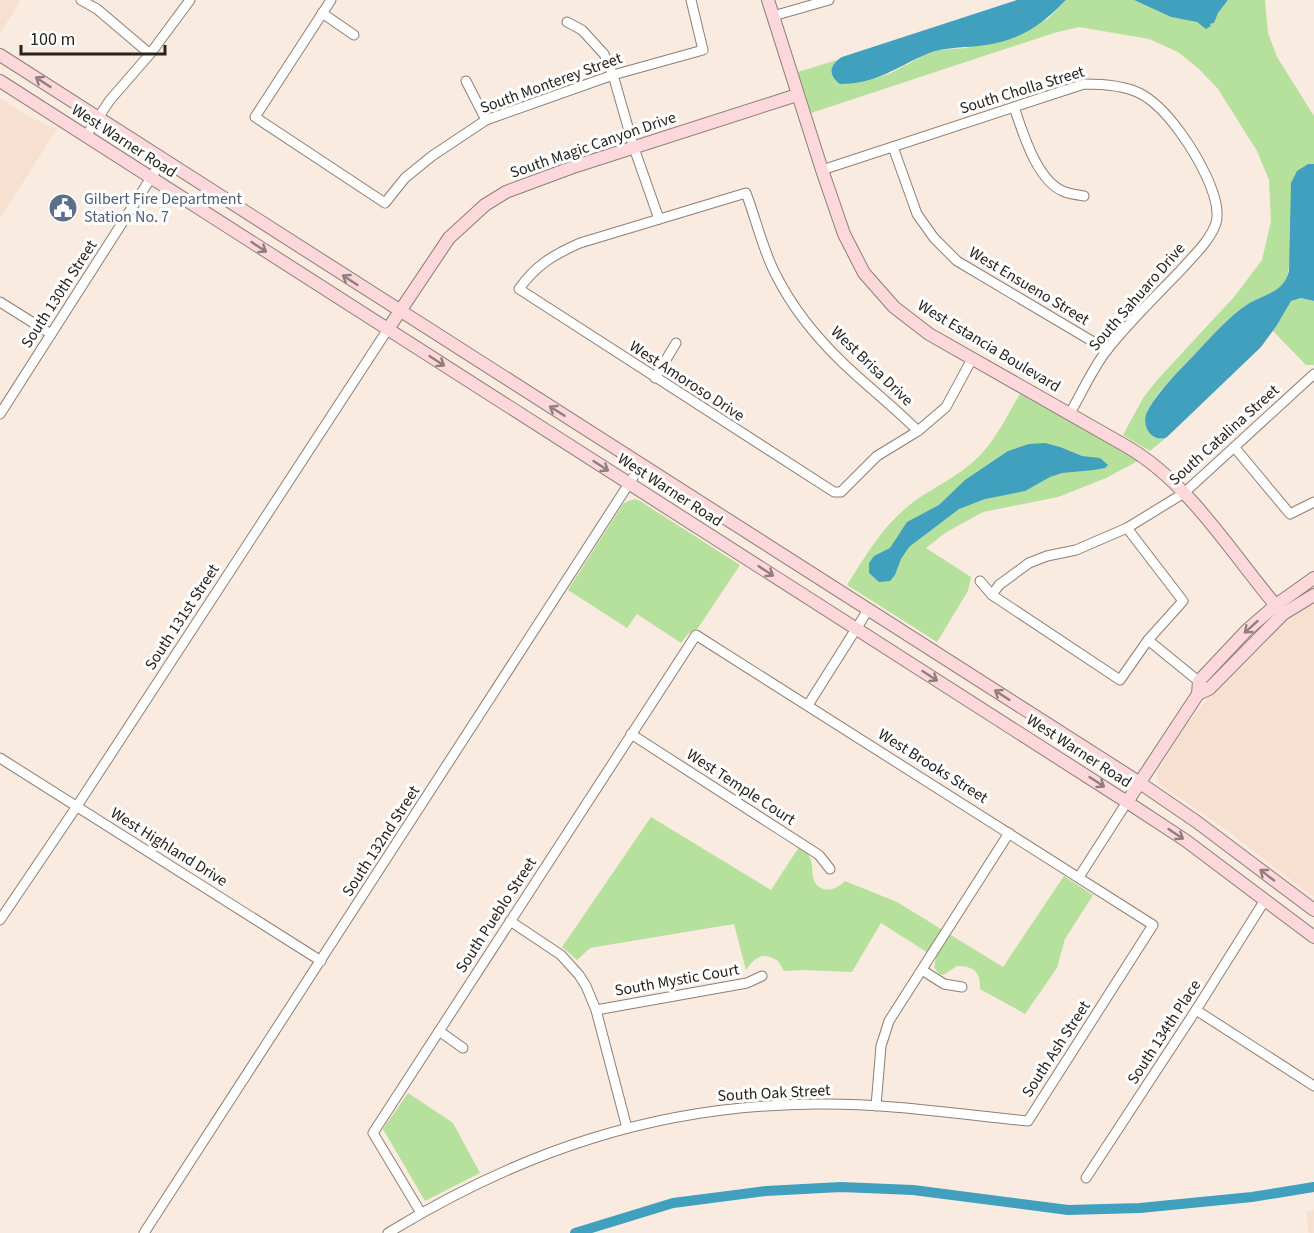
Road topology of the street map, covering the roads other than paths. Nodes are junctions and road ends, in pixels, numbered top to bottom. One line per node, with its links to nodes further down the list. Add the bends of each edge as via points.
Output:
1 (81, 0): 11 (street)
2 (190, 0): 11 (street)
3 (331, 0): 7 (street)
4 (691, 0): 13 (street, South Monterey Street, via 703,50)
5 (768, 0): 8 (main road, West Estancia Boulevard)
6 (829, 0): 8 (street)
7 (322, 14): 10 (street); 19 (street, South Monterey Street, via 255,117 385,203 405,178)
8 (773, 16): 16 (main road, West Estancia Boulevard)
9 (567, 22): 13 (street, via 582,30 604,54)
10 (354, 35)
11 (150, 54): 18 (street, via 129,75)
12 (0, 55): 18 (main road, West Warner Road, one-way to 12)
13 (613, 75): 19 (street, South Monterey Street); 22 (street)
14 (0, 81): 20 (main road, West Warner Road)
15 (466, 81): 19 (street)
16 (797, 95): 22 (main road, South Magic Canyon Drive); 24 (main road, West Estancia Boulevard)
17 (1014, 107): 21 (street, South Cholla Street); 26 (street, via 1031,155 1046,178 1063,192); 27 (street, South Cholla Street, via 1084,84 1112,84 1142,94 1164,111 1188,144)
18 (99, 118): 20 (street); 23 (main road, West Warner Road)
19 (486, 120)
20 (86, 136): 25 (main road, West Warner Road)
21 (893, 147): 24 (street, South Cholla Street); 34 (street, West Ensueno Street, via 917,214 957,261)
22 (634, 148): 28 (street); 30 (main road, South Magic Canyon Drive, via 526,184 485,205 449,238)
23 (163, 159): 25 (street, South 130th Street); 30 (main road, West Warner Road, one-way to 23)
24 (822, 170): 35 (main road, West Estancia Boulevard, via 844,234 864,273 894,308)
25 (151, 178): 31 (main road, West Warner Road, one-way to 31); 32 (street, South 130th Street)
26 (1084, 196)
27 (1215, 198): 34 (street, South Sahuaro Drive, via 1216,221 1207,240)
28 (659, 219): 37 (street, West Amoroso Drive, via 562,251 530,274 519,289); 40 (street, West Brisa Drive, via 746,193 776,275 796,307 843,363)
29 (0, 302): 32 (street)
30 (400, 311): 31 (main road, South Magic Canyon Drive); 42 (main road, West Warner Road, one-way to 30)
31 (388, 329): 43 (main road, West Warner Road, one-way to 43); 62 (street, South 131st Street)
32 (51, 334): 39 (street, South 130th Street)
33 (676, 344): 37 (street)
34 (1107, 350): 38 (street, South Sahuaro Drive)
35 (972, 359): 38 (main road, West Estancia Boulevard); 40 (street, via 946,407)
36 (1314, 374): 41 (street, South Catalina Street)
37 (655, 378): 40 (street, West Amoroso Drive, via 834,492 841,492 877,456)
38 (1070, 413): 44 (main road, West Estancia Boulevard, via 1157,466)
39 (0, 414)
40 (918, 431)
41 (1235, 448): 44 (street, South Catalina Street); 45 (street, via 1290,514)
42 (641, 465): 43 (street, South 132nd Street); 52 (main road, West Warner Road)
43 (631, 484): 53 (main road, West Warner Road, one-way to 53); 72 (street, South 132nd Street)
44 (1184, 493): 46 (street, South Catalina Street); 51 (main road, West Estancia Boulevard)
45 (1314, 502)
46 (1127, 528): 49 (street, South Catalina Street, via 1076,550 1029,563); 55 (street, via 1184,601)
47 (1314, 578): 51 (main road)
48 (980, 581): 49 (street)
49 (992, 595): 55 (street, via 1120,680)
50 (1314, 595): 51 (main road)
51 (1279, 609): 56 (main road)
52 (868, 610): 53 (street); 60 (main road, West Warner Road, one-way to 52)
53 (857, 629): 57 (street); 61 (main road, West Warner Road, one-way to 61)
54 (696, 635): 57 (street, West Brooks Street); 58 (street, South Pueblo Street)
55 (1148, 640): 56 (street)
56 (1202, 688): 60 (main road)
57 (808, 705): 63 (street, West Brooks Street)
58 (632, 734): 64 (street, West Temple Court, via 819,855); 69 (street, South Pueblo Street)
59 (0, 758): 62 (street, West Highland Drive)
60 (1140, 783): 61 (main road); 67 (main road, West Warner Road, one-way to 60)
61 (1127, 802): 65 (street); 66 (main road, West Warner Road, one-way to 66)
62 (77, 806): 68 (street, South 131st Street); 72 (street, West Highland Drive)
63 (1009, 832): 65 (street, West Brooks Street); 73 (street)
64 (830, 870)
65 (1079, 877): 70 (street, West Brooks Street)
66 (1265, 900): 71 (main road, West Warner Road); 77 (street, South 134th Place)
67 (1314, 910)
68 (0, 920)
69 (510, 921): 76 (street, via 561,955 579,975); 78 (street, South Pueblo Street)
70 (1153, 925): 81 (street, South Ash Street, via 1028,1121)
71 (1314, 937)
72 (321, 961): 85 (street, South 132nd Street)
73 (922, 970): 75 (street, via 944,984); 81 (street, via 885,1031)
74 (762, 976): 76 (street, South Mystic Court, via 747,983)
75 (962, 987)
76 (596, 1010): 82 (street)
77 (1196, 1010): 80 (street); 83 (street, South 134th Place)
78 (439, 1031): 79 (street); 84 (street, South Pueblo Street, via 373,1133)
79 (463, 1048)
80 (1314, 1086)
81 (876, 1106): 82 (street, South Oak Street, via 757,1106)
82 (627, 1128): 84 (street, South Oak Street, via 530,1159)
83 (1086, 1178)
84 (421, 1213): 86 (street, South Oak Street)
85 (144, 1233)
86 (388, 1233)

